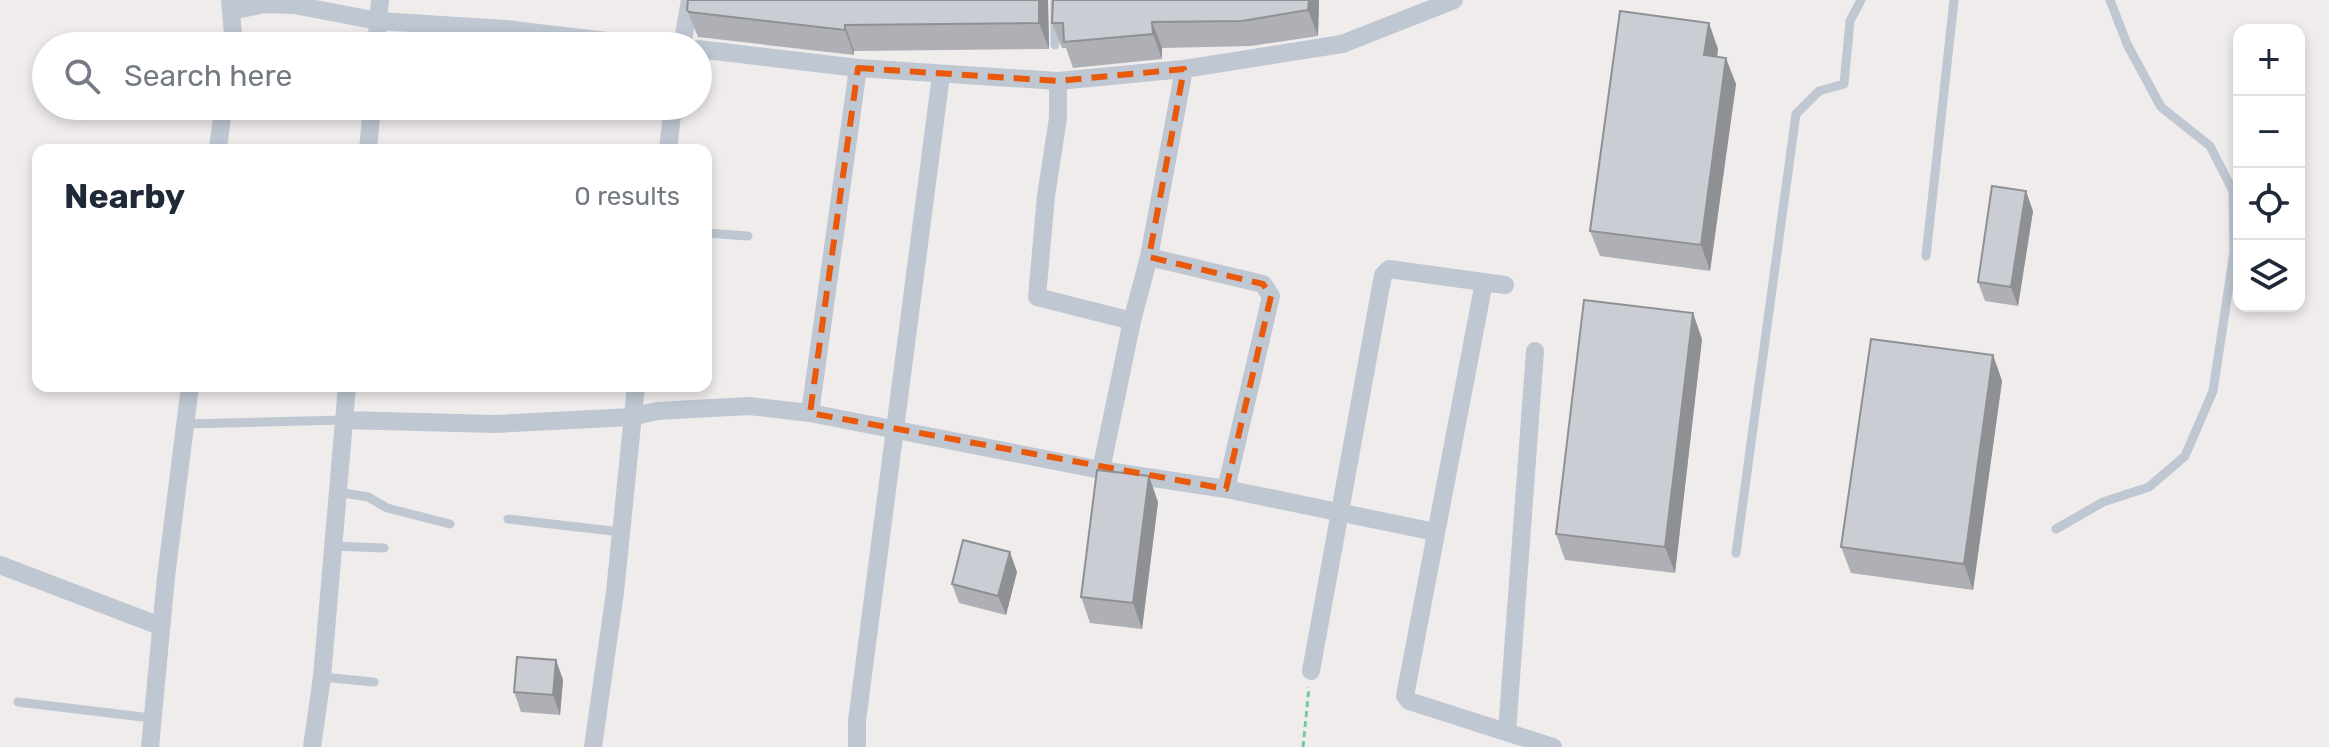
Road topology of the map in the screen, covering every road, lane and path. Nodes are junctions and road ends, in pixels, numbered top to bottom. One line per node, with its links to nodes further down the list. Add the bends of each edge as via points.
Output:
1 (380, 0): 9 (street)
2 (690, 0): 13 (street)
3 (1055, 0): 14 (lane)
4 (1454, 0): 17 (street, via 1342,44)
5 (1861, 0): 53 (lane, via 1850,21 1844,84 1819,91 1796,114)
6 (1954, 0): 28 (lane)
7 (2110, 0): 48 (lane, via 2161,107 2210,146 2233,191 2234,252 2213,391 2185,456 2149,487 2103,502)
8 (230, 6): 9 (street, via 294,5); 10 (street)
9 (378, 21): 11 (street); 12 (street)
10 (231, 32)
11 (377, 32)
12 (530, 32)
13 (684, 32)
14 (1055, 45)
15 (712, 51): 16 (street)
16 (858, 68): 18 (street); 37 (street)
17 (1184, 69): 19 (street); 29 (street)
18 (941, 75): 19 (street); 41 (street)
19 (1058, 81): 32 (street, via 1037,297)
20 (221, 120): 23 (street)
21 (371, 120): 24 (street)
22 (671, 120): 25 (street)
23 (219, 144)
24 (369, 144)
25 (669, 144)
26 (712, 233): 27 (lane)
27 (748, 236)
28 (1926, 256)
29 (1149, 257): 32 (street); 43 (street, via 1263,284 1271,296)
30 (1484, 282): 31 (street); 45 (street, via 1389,269 1383,275); 50 (street)
31 (1505, 285)
32 (1132, 321): 42 (street)
33 (1535, 351): 61 (street)
34 (189, 392): 40 (street)
35 (346, 392): 39 (street)
36 (635, 392): 38 (street)
37 (810, 413): 38 (street, via 749,406); 41 (street)
38 (632, 417): 39 (street, via 495,424); 49 (street)
39 (344, 420): 40 (lane); 44 (street)
40 (185, 424): 55 (street)
41 (893, 431): 42 (street); 65 (street)
42 (1100, 478): 43 (street)
43 (1226, 489): 45 (street)
44 (337, 492): 47 (lane); 51 (street)
45 (1339, 514): 50 (street); 56 (street)
46 (508, 519): 49 (lane)
47 (450, 524)
48 (2056, 529)
49 (621, 532): 64 (street)
50 (1435, 532): 61 (street, via 1406,700)
51 (332, 546): 52 (lane); 57 (street)
52 (384, 548)
53 (1736, 553)
54 (0, 565): 55 (street)
55 (160, 626): 60 (street)
56 (1311, 671): 66 (path)
57 (322, 677): 58 (lane); 63 (street)
58 (374, 682)
59 (18, 702): 60 (lane)
60 (151, 718): 62 (street)
61 (1512, 738): 67 (street)
62 (150, 747)
63 (312, 747)
64 (593, 747)
65 (857, 747)
66 (1303, 747)
67 (1553, 747)

